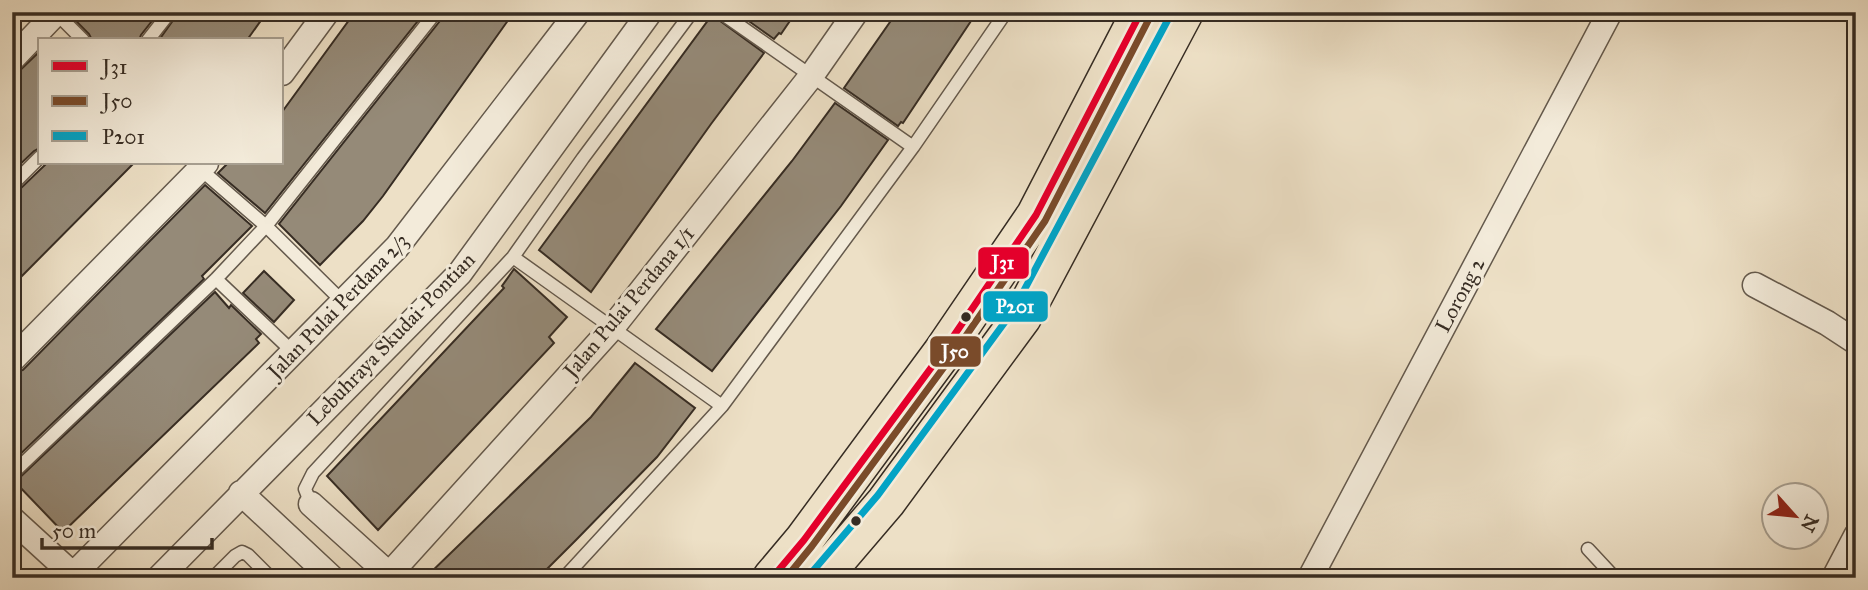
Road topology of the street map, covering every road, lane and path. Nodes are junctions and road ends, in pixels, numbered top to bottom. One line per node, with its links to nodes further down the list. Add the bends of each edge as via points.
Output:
1 (170, 12): 15 (lane)
2 (327, 12): 17 (street)
3 (436, 12): 23 (lane)
4 (650, 12): 34 (street, Lebuhraya Skudai-Pontian, via 460,273)
5 (692, 12): 24 (lane)
6 (720, 12): 18 (lane)
7 (856, 12): 18 (street, Jalan Pulai Perdana 1/1)
8 (1006, 12): 19 (lane)
9 (1141, 12): 45 (highway, via 1036,215 943,353)
10 (1184, 12): 46 (highway, via 1022,317 886,502)
11 (1611, 12): 47 (street, Lorong 2)
12 (57, 13): 14 (lane); 16 (street)
13 (572, 14): 27 (street, Jalan Pulai Perdana 2/3, via 397,247)
14 (81, 38)
15 (150, 38)
16 (12, 59)
17 (284, 70)
18 (812, 75): 19 (lane); 28 (street, Jalan Pulai Perdana 1/1)
19 (913, 147): 32 (lane)
20 (38, 159): 22 (lane)
21 (200, 165): 23 (lane); 31 (street)
22 (12, 185)
23 (266, 226): 25 (lane); 27 (lane)
24 (513, 257): 28 (lane); 35 (lane, via 313,473 305,489)
25 (216, 279): 30 (lane); 33 (lane)
26 (1755, 285): 29 (street)
27 (344, 303): 30 (street, Jalan Pulai Perdana 2/3)
28 (612, 328): 32 (lane); 39 (street, Jalan Pulai Perdana 1/1)
29 (1856, 342)
30 (294, 353): 36 (street, Jalan Pulai Perdana 2/3, via 75,573)
31 (12, 360)
32 (722, 406): 44 (lane)
33 (12, 474)
34 (241, 493): 40 (street, Lebuhraya Skudai-Pontian); 43 (street)
35 (312, 504): 39 (street)
36 (12, 519)
37 (1856, 537): 49 (street)
38 (1588, 549): 48 (lane)
39 (390, 576)
40 (159, 578)
41 (213, 578): 42 (lane, via 242,552)
42 (271, 578)
43 (332, 578)
44 (564, 578)
45 (772, 578)
46 (821, 578)
47 (1310, 578)
48 (1615, 578)
49 (1834, 578)

